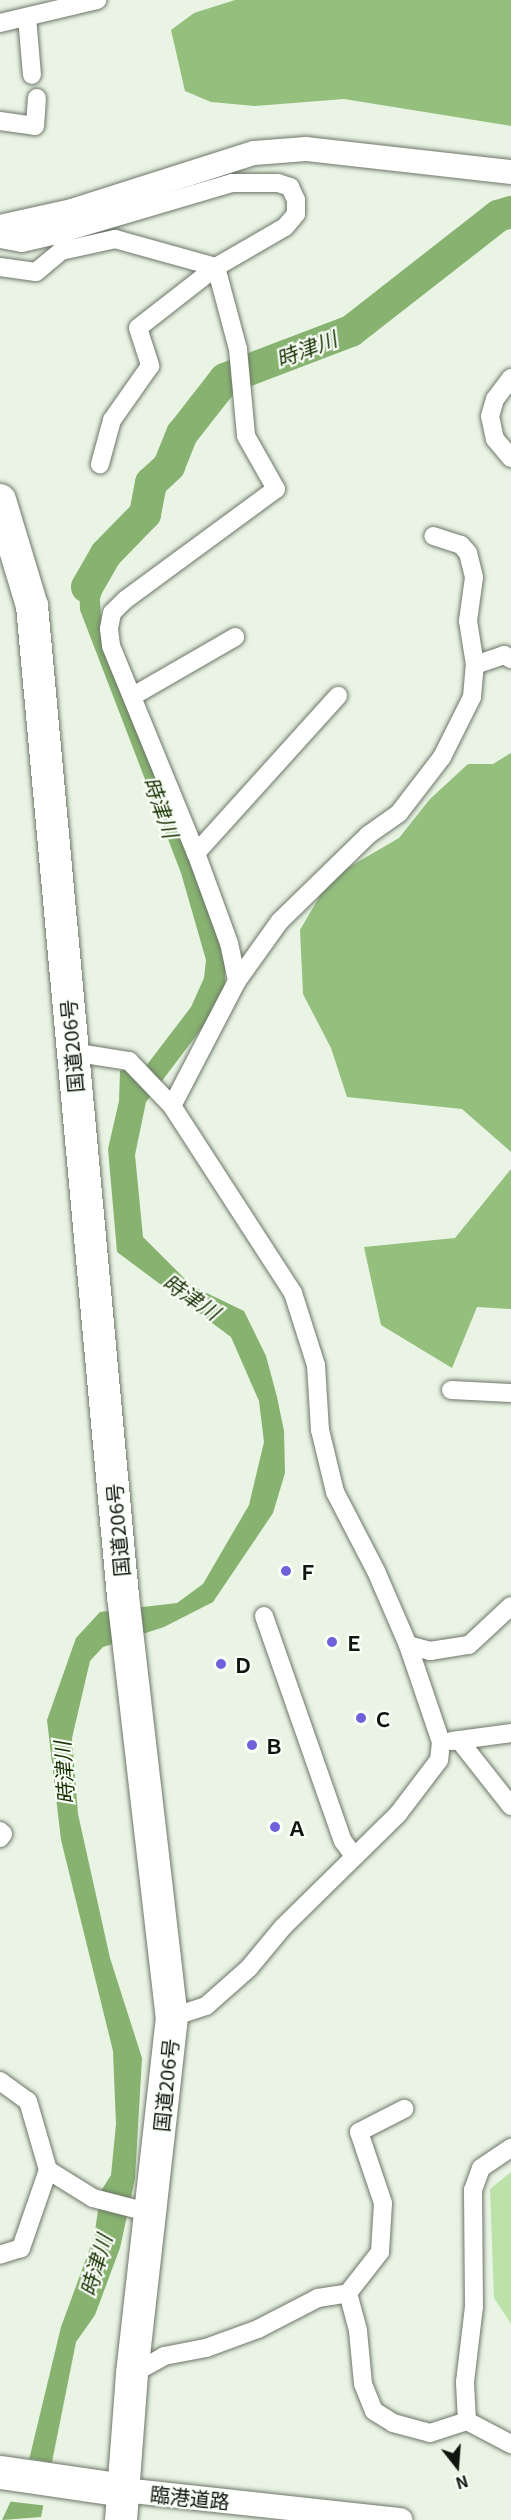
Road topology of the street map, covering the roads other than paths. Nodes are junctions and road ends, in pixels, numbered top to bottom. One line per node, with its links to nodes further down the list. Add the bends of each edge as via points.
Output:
1 (97, 0): 2 (street)
2 (27, 17): 3 (street); 4 (street)
3 (0, 23)
4 (32, 75)
5 (37, 98): 6 (street, via 35,126)
6 (0, 122)
7 (511, 171): 8 (street, via 306,149 254,153 72,211)
8 (0, 227)
9 (0, 239): 11 (street, via 22,243 52,236 232,183 260,180 290,187 296,200 296,214 285,227)
10 (0, 267): 11 (street, via 36,272 61,251 115,239)
11 (216, 267): 14 (street, via 138,328 150,366 112,420); 20 (street, via 238,350 246,436 276,489 112,613 111,646)
12 (511, 378): 13 (street, via 495,399 490,416 495,439)
13 (511, 458)
14 (100, 464)
15 (0, 500): 24 (highway, 国道206号, via 32,606)
16 (433, 536): 19 (street, via 461,545 468,553 474,577 468,621)
17 (235, 637): 20 (street)
18 (511, 659): 19 (street, via 504,655)
19 (475, 665): 23 (street, via 472,697 442,757 399,813 368,835 280,921)
20 (133, 696): 22 (street)
21 (338, 696): 22 (street)
22 (196, 854): 23 (street, via 229,943)
23 (237, 981): 25 (street)
24 (72, 1052): 25 (street, via 129,1061); 37 (highway, 国道206号, via 123,1596)
25 (172, 1106): 30 (street, via 293,1293 316,1365 320,1431 335,1492)
26 (451, 1390): 27 (street)
27 (511, 1393)
28 (511, 1606): 30 (street, via 470,1646 430,1651)
29 (264, 1616): 36 (street, via 343,1841)
30 (408, 1645): 32 (street)
31 (511, 1733): 32 (street)
32 (450, 1741): 33 (street); 36 (street, via 398,1814)
33 (511, 1806)
34 (0, 1831): 35 (street)
35 (0, 1838)
36 (353, 1855): 37 (street, via 249,1968 206,2006)
37 (172, 2017): 42 (highway, 国道206号)
38 (0, 2081): 41 (street, via 28,2102)
39 (404, 2109): 44 (street, via 359,2132 383,2203 380,2252)
40 (511, 2148): 46 (street, via 481,2168 473,2190 474,2306 465,2382)
41 (48, 2170): 42 (street, via 93,2198); 43 (street, via 21,2248)
42 (143, 2211): 45 (highway, 国道206号)
43 (0, 2255)
44 (348, 2293): 45 (street, via 318,2298 258,2329 206,2348 164,2356); 46 (street, via 358,2331 363,2384 374,2412 393,2423 430,2433)
45 (132, 2374): 49 (highway, 国道206号)
46 (467, 2421): 47 (street)
47 (511, 2444)
48 (3, 2479): 49 (highway, via 57,2486)
49 (122, 2505): 50 (street, 臨港道路)
50 (400, 2520)

